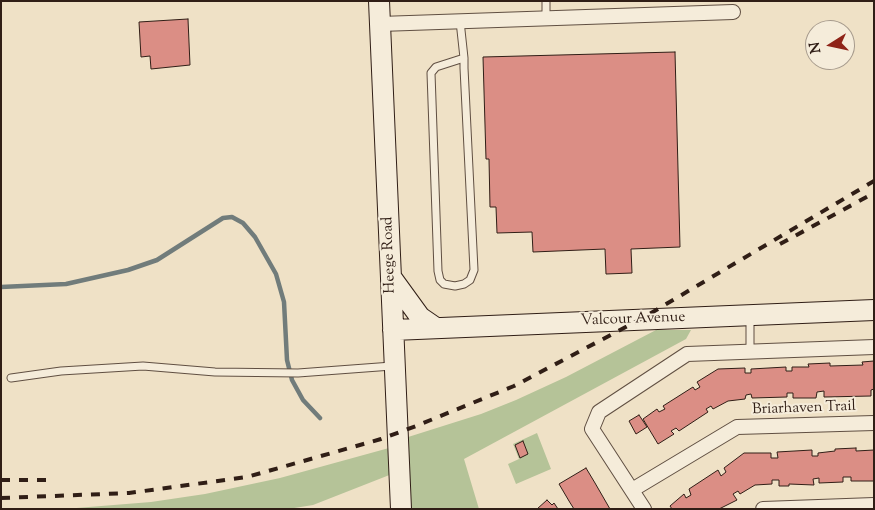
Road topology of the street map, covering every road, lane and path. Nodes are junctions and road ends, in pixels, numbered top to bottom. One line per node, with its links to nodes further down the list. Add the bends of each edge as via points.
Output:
1 (379, 1): 6 (street, Heege Road)
2 (546, 1): 4 (lane)
3 (733, 12): 4 (street)
4 (546, 18): 5 (street)
5 (460, 21): 6 (street); 7 (lane)
6 (380, 24): 8 (street, Heege Road)
7 (464, 58): 7 (lane, via 474,270 470,280 455,286 444,284 438,271 431,73 436,67)
8 (391, 276): 11 (street, via 420,317); 12 (street, Heege Road)
9 (874, 310): 10 (street, Valcour Avenue)
10 (750, 315): 11 (street, Valcour Avenue); 14 (lane)
11 (436, 328): 12 (street, Valcour Avenue)
12 (393, 330): 15 (street, Heege Road)
13 (874, 347): 14 (street)
14 (750, 352): 18 (street, via 687,354 600,412 592,429)
15 (395, 366): 16 (lane, via 298,373 215,372 143,366); 20 (street, Heege Road)
16 (11, 378)
17 (874, 423): 18 (street, Briarhaven Trail, via 737,427)
18 (632, 490): 21 (street)
19 (874, 505): 22 (street)
20 (401, 509)
21 (644, 509)
22 (763, 509)

